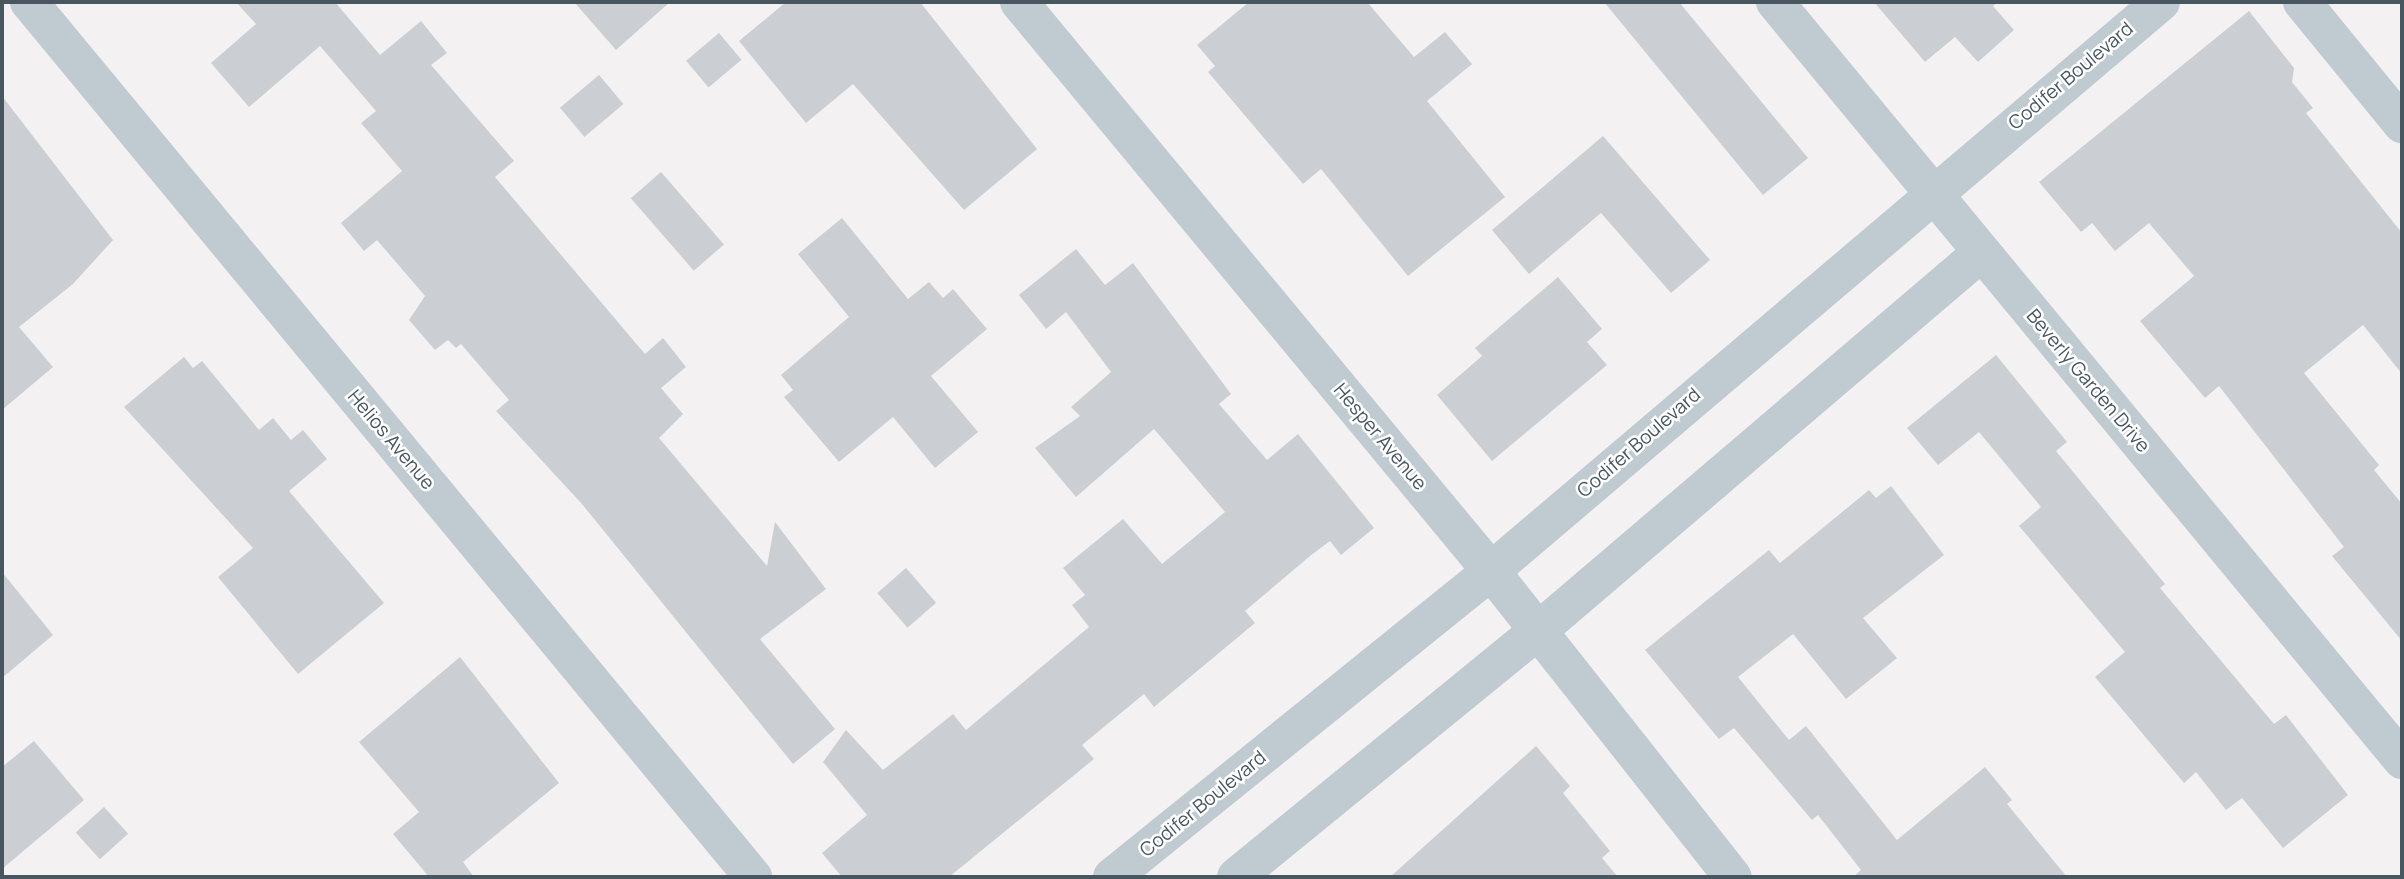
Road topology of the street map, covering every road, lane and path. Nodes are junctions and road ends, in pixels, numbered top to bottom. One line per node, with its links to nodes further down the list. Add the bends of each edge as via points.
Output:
1 (29, 2): 12 (street, Helios Avenue)
2 (1019, 2): 9 (street, Hesper Avenue)
3 (1775, 2): 7 (street, Beverly Garden Drive)
4 (2161, 2): 7 (street, Codifer Boulevard)
5 (2302, 2): 6 (street)
6 (2402, 124)
7 (1931, 191): 8 (street, Beverly Garden Drive); 9 (street, Codifer Boulevard)
8 (1982, 252): 10 (street); 11 (street, Beverly Garden Drive)
9 (1491, 571): 10 (street, Hesper Avenue); 13 (street, Codifer Boulevard)
10 (1539, 630): 14 (street); 15 (street, Hesper Avenue)
11 (2402, 760)
12 (753, 877)
13 (1112, 877)
14 (1236, 877)
15 (1733, 877)

